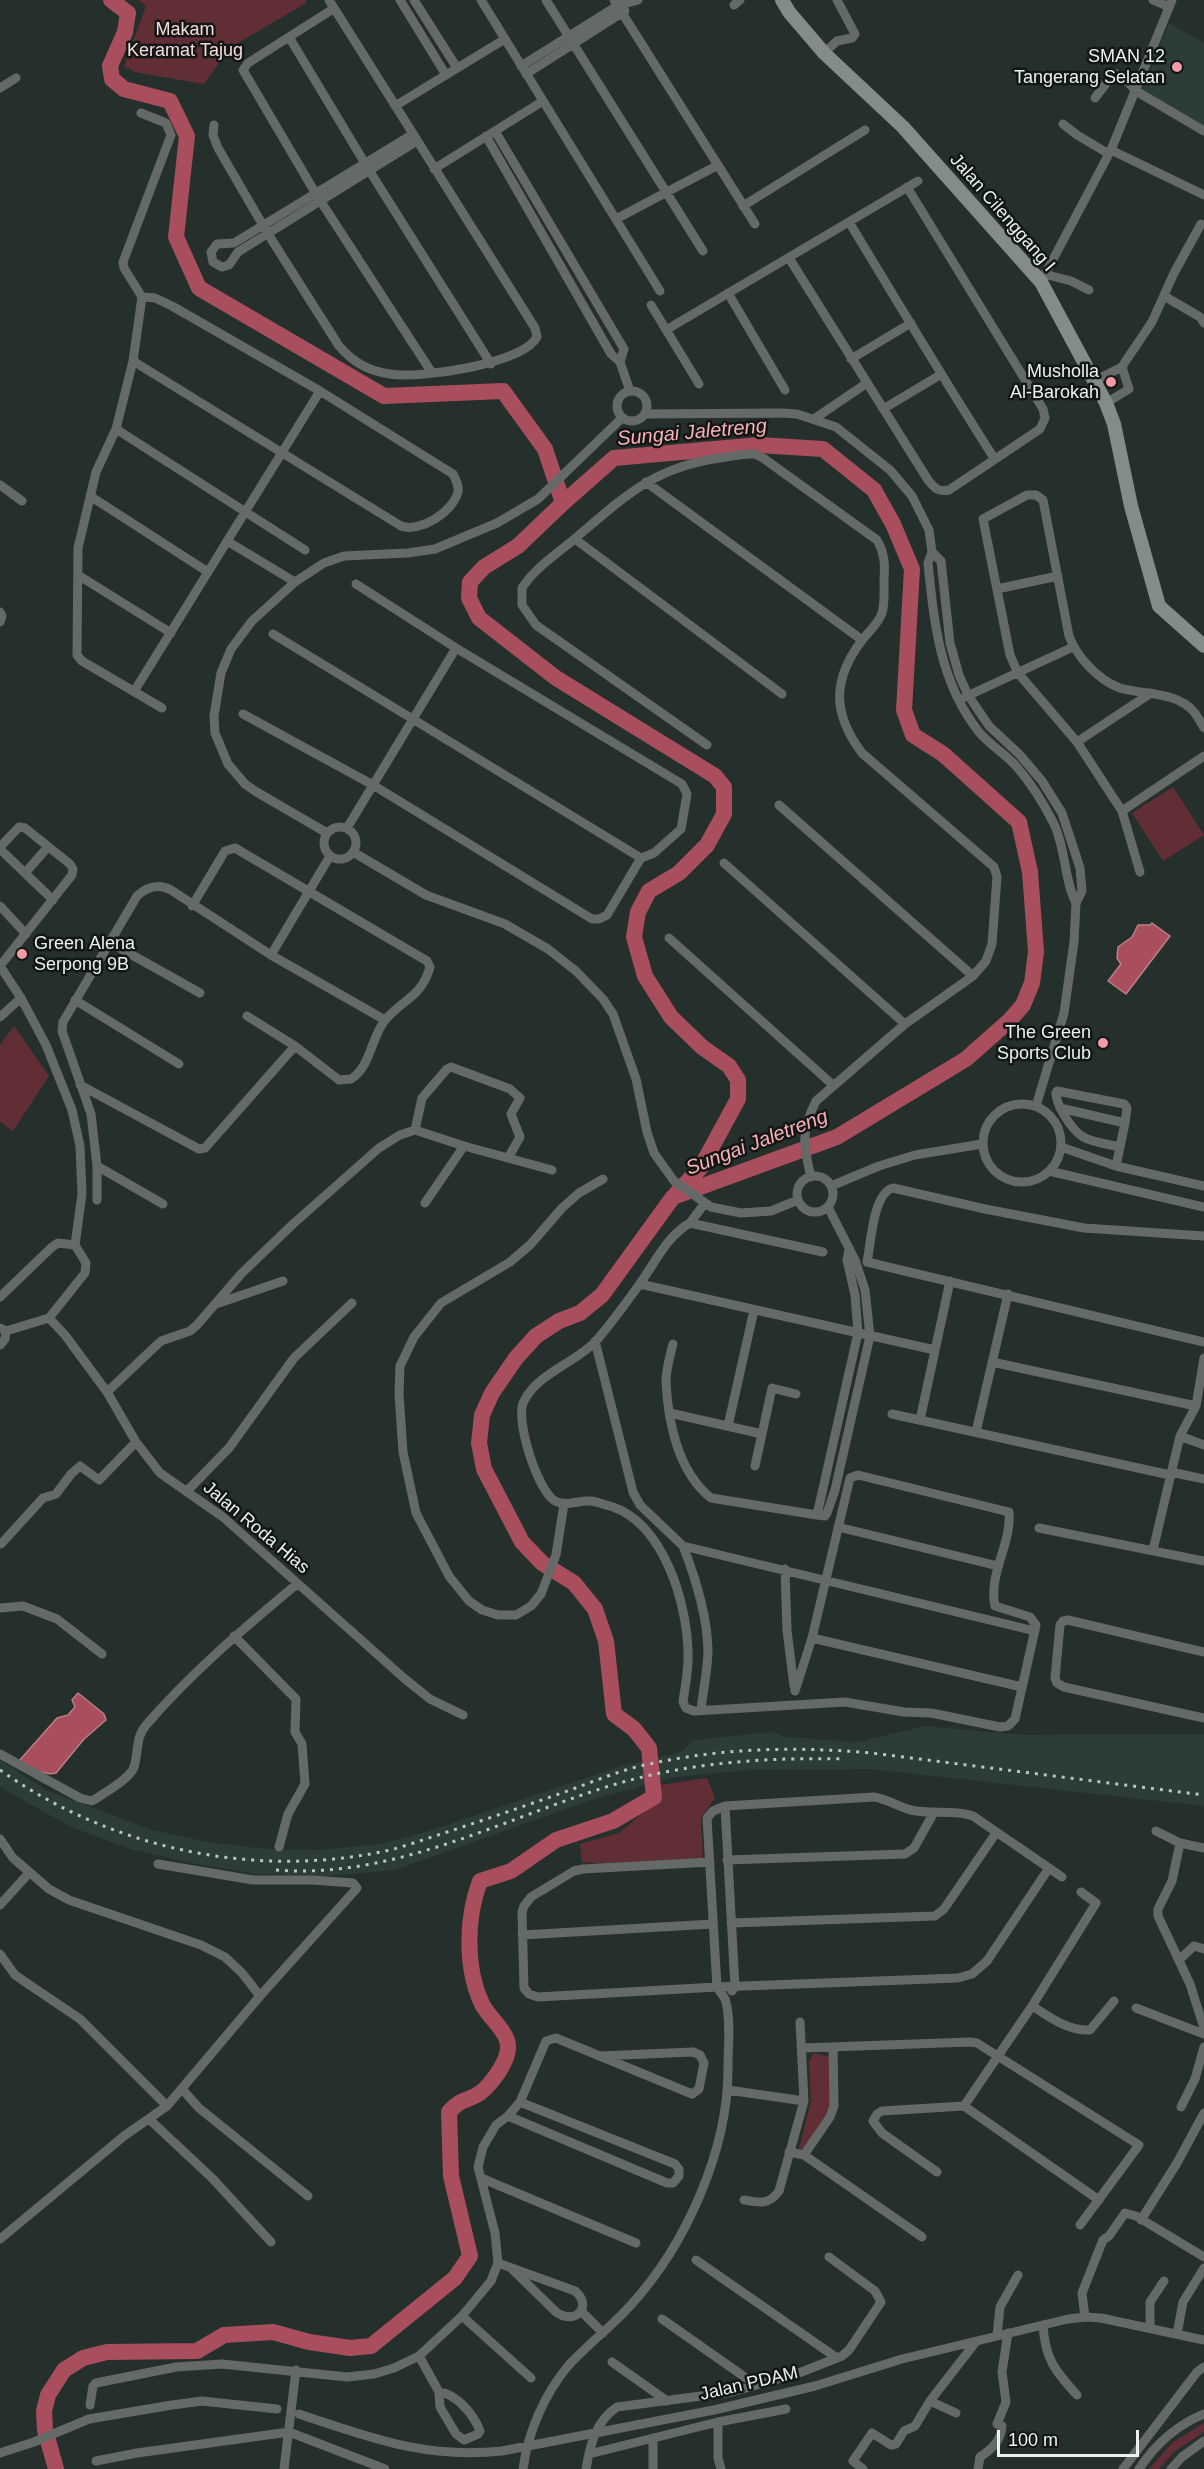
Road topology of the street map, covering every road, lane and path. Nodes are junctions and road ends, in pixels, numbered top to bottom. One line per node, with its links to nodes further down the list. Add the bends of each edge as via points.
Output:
1 (400, 0): 18 (street)
2 (414, 0): 16 (street)
3 (481, 0): 13 (street)
4 (546, 0): 14 (street)
5 (837, 0): 15 (street, via 855,34 836,42)
6 (1153, 0): 9 (street)
7 (635, 1): 11 (street)
8 (787, 2): 15 (street, Jalan Cilenggang I)
9 (1171, 3): 21 (street)
10 (331, 5): 12 (street); 24 (street)
11 (618, 7): 14 (street); 34 (street)
12 (289, 37): 35 (street); 41 (street, via 243,70)
13 (505, 39): 16 (street); 17 (street)
14 (571, 40): 17 (street); 39 (street)
15 (824, 53): 50 (street, Jalan Cilenggang I, via 903,127)
16 (457, 68): 18 (street)
17 (524, 70): 23 (street)
18 (446, 75): 24 (street)
19 (16, 78): 20 (street)
20 (0, 88)
21 (1136, 91): 22 (street, via 1114,73); 29 (street); 33 (street)
22 (1095, 98)
23 (543, 101): 30 (street); 43 (street)
24 (395, 106): 32 (street)
25 (141, 113): 55 (street, via 166,123 171,135 123,262)
26 (214, 124): 47 (street, via 218,148)
27 (1063, 124): 33 (street)
28 (865, 130): 42 (street)
29 (1204, 130)
30 (495, 131): 31 (street); 62 (street, via 624,349)
31 (486, 136): 36 (street); 62 (street, via 610,354)
32 (415, 137): 35 (street); 36 (street)
33 (1110, 152): 40 (street); 50 (street)
34 (718, 165): 39 (street); 42 (street)
35 (367, 167): 41 (street); 63 (street)
36 (434, 169): 63 (street, via 537,332 532,345)
37 (918, 181): 38 (street)
38 (907, 188): 44 (street); 80 (street, via 1043,409 1045,418 1040,429)
39 (664, 193): 43 (street); 48 (street)
40 (1204, 195)
41 (318, 197): 47 (street); 65 (street)
42 (743, 206): 45 (street)
43 (616, 219): 52 (street)
44 (849, 222): 49 (street); 57 (street)
45 (755, 224)
46 (1201, 224): 54 (street)
47 (266, 230): 47 (street, via 238,252 230,265 222,267 213,262 214,246 234,243); 65 (street, via 351,360 390,375)
48 (703, 251)
49 (789, 258): 53 (street); 60 (street)
50 (1043, 278): 51 (street, via 1071,281); 67 (street, Jalan Cilenggang I)
51 (1089, 290)
52 (660, 291)
53 (728, 294): 59 (street); 70 (street)
54 (1164, 296): 58 (street); 64 (street)
55 (142, 297): 61 (street); 71 (street, via 155,298)
56 (651, 305): 59 (street)
57 (911, 323): 60 (street); 66 (street)
58 (1204, 323)
59 (666, 330): 69 (street)
60 (851, 359): 68 (street)
61 (133, 361): 78 (street); 79 (street)
62 (620, 362): 72 (street)
63 (491, 364): 65 (street)
64 (1122, 367): 67 (street); 73 (street, via 1129,390)
65 (432, 373)
66 (940, 375): 74 (street); 80 (street)
67 (1094, 381): 73 (street, Jalan Cilenggang I)
68 (867, 383): 74 (street); 77 (street)
69 (699, 384)
70 (785, 390)
71 (320, 391): 79 (street); 79 (street, via 453,474 458,484 455,499 433,519 406,528)
72 (630, 391): 75 (street, via 645,398); 76 (street, via 617,402)
73 (1106, 403): 101 (street, Jalan Cilenggang I, via 1159,606)
74 (883, 409): 80 (street, via 934,488 949,490)
75 (645, 414): 76 (street, via 635,421); 77 (street, via 781,413)
76 (622, 417): 93 (street, via 538,500 488,527 435,549 344,556 324,563)
77 (814, 419): 89 (street, via 851,436 890,470 912,496 929,530)
78 (116, 429): 83 (street, via 96,472); 85 (street)
79 (281, 452): 85 (street)
80 (994, 458)
81 (646, 482): 86 (street, via 605,511); 100 (street); 100 (street, via 704,460 755,454 877,540 885,558 883,604 881,615)
82 (0, 485): 84 (street)
83 (90, 496): 90 (street); 91 (street, via 78,548)
84 (22, 501)
85 (246, 512): 87 (street); 88 (street)
86 (575, 539): 107 (street); 115 (street, via 526,581 522,588 524,611 536,625)
87 (227, 541): 90 (street); 93 (street)
88 (305, 550)
89 (932, 552): 108 (street, via 941,561 950,643); 109 (street, via 928,563 939,646)
90 (208, 572): 98 (street)
91 (78, 575): 98 (street); 105 (street, via 78,657)
92 (1058, 576): 95 (street); 95 (street, via 1043,500 1028,495 983,519); 102 (street)
93 (295, 582): 121 (street, via 252,621 231,650 215,699 215,733 228,764 245,784)
94 (356, 584): 103 (street)
95 (997, 589): 104 (street, via 1010,655)
96 (0, 612): 97 (street)
97 (0, 622)
98 (171, 633): 105 (street)
99 (273, 634): 112 (street)
100 (862, 640): 139 (street, via 843,670 838,695 849,736 862,753 996,872 992,944 986,960)
101 (1204, 646)
102 (1073, 647): 104 (street); 106 (street, via 1110,684)
103 (456, 648): 112 (street); 125 (street, via 682,784 687,794 681,829 654,853)
104 (1018, 673): 108 (street); 114 (street)
105 (135, 690): 110 (street)
106 (1151, 693): 113 (street, via 1193,711); 114 (street)
107 (782, 694)
108 (968, 695): 109 (street); 131 (street, via 989,726 1042,781 1062,813 1080,868 1082,891)
109 (957, 700): 131 (street, via 980,733 1016,766 1036,793 1054,825)
110 (162, 708)
111 (243, 714): 117 (street)
112 (413, 720): 117 (street); 125 (street)
113 (1204, 728)
114 (1077, 742): 119 (street)
115 (707, 745)
116 (1204, 756): 119 (street)
117 (373, 785): 120 (street); 125 (street, via 592,919 607,915)
118 (779, 805): 139 (street)
119 (1122, 811): 127 (street)
120 (347, 828): 121 (street, via 336,827); 123 (street, via 355,836)
121 (327, 833): 124 (street, via 323,843)
122 (48, 848): 128 (street); 128 (street, via 22,826 17,828 1,850); 130 (street, via 73,869)
123 (353, 852): 124 (street, via 340,859); 171 (street, via 426,895 505,924 576,971 613,1014 636,1079 654,1153 674,1180)
124 (330, 856): 129 (street)
125 (641, 858)
126 (724, 862): 146 (street)
127 (1140, 872)
128 (25, 873): 130 (street)
129 (310, 890): 133 (street, via 231,848 225,851); 137 (street); 145 (street, via 427,961 430,967 420,991)
130 (53, 900): 134 (street)
131 (1076, 903): 151 (street, via 1064,1013)
132 (0, 906): 134 (street)
133 (192, 906): 136 (street, via 165,887 148,888 137,896); 137 (street)
134 (27, 934): 138 (street)
135 (669, 938): 150 (street)
136 (109, 942): 140 (street); 142 (street)
137 (271, 955): 145 (street)
138 (0, 968): 141 (street)
139 (972, 976): 146 (street)
140 (200, 993)
141 (21, 998): 144 (street); 177 (street, via 57,1072 77,1130 82,1194)
142 (75, 1000): 148 (street); 149 (street, via 62,1027)
143 (247, 1016): 147 (street)
144 (0, 1017)
145 (385, 1020): 147 (street, via 360,1071 351,1080 339,1080)
146 (905, 1024): 150 (street)
147 (295, 1047): 149 (street, via 205,1148 192,1146)
148 (179, 1064)
149 (80, 1085): 160 (street, via 91,1114)
150 (833, 1085): 164 (street, via 816,1101 809,1115 803,1144)
151 (1036, 1106): 155 (street, via 1023,1103 999,1110 987,1125); 158 (street, via 1056,1123)
152 (1060, 1108): 153 (street); 153 (street, via 1057,1091 1124,1104); 157 (street, via 1075,1132)
153 (1125, 1122): 157 (street)
154 (415, 1130): 156 (street); 159 (street, via 425,1094 451,1067 510,1089 520,1098 512,1114 520,1137); 186 (street, via 388,1140 293,1224)
155 (982, 1144): 163 (street, via 991,1167 1007,1179 1026,1182); 166 (street, via 915,1155)
156 (464, 1146): 159 (street); 170 (street)
157 (1120, 1147): 161 (street)
158 (1061, 1148): 161 (street); 163 (street)
159 (508, 1158): 162 (street)
160 (98, 1166): 168 (street); 172 (street)
161 (1116, 1166): 167 (street)
162 (552, 1170)
163 (1049, 1171): 174 (street)
164 (811, 1177): 166 (street, via 822,1178); 169 (street, via 801,1183)
165 (603, 1179): 215 (street, via 562,1208 510,1262 441,1303 414,1337 400,1366 403,1452 416,1513 449,1576 469,1601 498,1615 516,1615 531,1606 541,1594 556,1555)
166 (831, 1186): 173 (street, via 833,1197)
167 (1204, 1186)
168 (97, 1200)
169 (798, 1200): 171 (street, via 756,1213); 173 (street, via 811,1212)
170 (425, 1203)
171 (705, 1203): 175 (street)
172 (163, 1204)
173 (828, 1207): 178 (street)
174 (1204, 1207)
175 (690, 1223): 179 (street); 182 (street, via 674,1234)
176 (1204, 1236): 181 (street, via 1084,1228 887,1189 878,1201 867,1262)
177 (75, 1245): 184 (street, via 58,1243 52,1247); 188 (street, via 86,1263 85,1273)
178 (849, 1250): 190 (street, via 847,1260); 191 (street, via 865,1290)
179 (823, 1252)
180 (283, 1281): 186 (street)
181 (950, 1281): 183 (street); 196 (street)
182 (640, 1284): 187 (street); 192 (street)
183 (1008, 1294): 193 (street); 198 (street)
184 (0, 1297)
185 (351, 1303): 214 (street, via 294,1358 235,1440)
186 (216, 1304): 199 (street, via 190,1331 155,1345)
187 (754, 1310): 190 (street); 205 (street)
188 (49, 1318): 189 (street); 199 (street, Jalan Roda Hias)
189 (3, 1330): 195 (street, via 5,1339)
190 (858, 1333): 191 (street); 216 (street)
191 (870, 1336): 196 (street); 216 (street, via 835,1490 825,1516)
192 (596, 1341): 215 (street, via 536,1386 523,1401 527,1446 537,1476 553,1500); 220 (street, via 633,1492 640,1505)
193 (1204, 1342)
194 (673, 1344): 202 (street, via 666,1379)
195 (0, 1345)
196 (935, 1350): 204 (street)
197 (1204, 1358): 201 (street)
198 (992, 1362): 201 (street); 206 (street)
199 (107, 1392): 209 (street, Jalan Roda Hias)
200 (796, 1394): 207 (street, via 772,1388)
201 (1196, 1406): 208 (street)
202 (670, 1413): 205 (street); 216 (street, via 686,1467 699,1488 711,1498)
203 (892, 1414): 204 (street)
204 (920, 1420): 206 (street)
205 (728, 1426): 207 (street)
206 (976, 1432): 212 (street)
207 (762, 1434): 211 (street)
208 (1180, 1436): 210 (street); 212 (street)
209 (136, 1442): 214 (street, Jalan Roda Hias, via 160,1473); 219 (street, via 99,1480 80,1466 56,1494 43,1498)
210 (1204, 1445)
211 (755, 1466)
212 (1170, 1473): 213 (street); 221 (street)
213 (1204, 1479)
214 (187, 1491): 226 (street, Jalan Roda Hias, via 223,1517)
215 (564, 1504): 236 (street, via 589,1501 614,1507 631,1516 653,1539 678,1585 686,1621 688,1654 683,1702 686,1708)
216 (817, 1515)
217 (838, 1527): 223 (street); 223 (street, via 848,1483 858,1475 1002,1509 1009,1512 1010,1522); 225 (street)
218 (1039, 1528): 221 (street)
219 (1, 1544)
220 (683, 1546): 224 (street); 236 (street, via 694,1574 708,1650)
221 (1153, 1550): 222 (street)
222 (1204, 1561)
223 (998, 1566): 228 (street, via 994,1606 1030,1617 1036,1624)
224 (785, 1569): 225 (street); 234 (street)
225 (826, 1581): 228 (street); 230 (street)
226 (297, 1584): 229 (street); 237 (street, Jalan Roda Hias, via 430,1699)
227 (0, 1608): 232 (street, via 23,1606 57,1619)
228 (1035, 1631): 233 (street)
229 (234, 1636): 239 (street, via 142,1729 132,1770 92,1801 50,1783); 246 (street, via 296,1699 295,1731 302,1744 305,1784 288,1814)
230 (812, 1638): 233 (street); 234 (street)
231 (1204, 1652): 238 (street, via 1068,1620 1060,1625 1055,1678 1064,1687)
232 (102, 1654)
233 (1022, 1687): 235 (street, via 1015,1719 1005,1727 853,1703)
234 (795, 1691): 235 (street)
235 (796, 1703): 236 (street)
236 (701, 1710)
237 (463, 1715)
238 (1204, 1718)
239 (0, 1754)
240 (725, 1806): 241 (street, via 874,1797); 248 (street); 249 (street, via 707,1818)
241 (933, 1814): 243 (street, via 964,1813); 248 (street, via 915,1848 905,1854)
242 (1156, 1831): 245 (street)
243 (996, 1833): 251 (street); 256 (street, via 944,1909 934,1916)
244 (0, 1839): 252 (street)
245 (1180, 1843): 247 (street); 261 (street, via 1172,1881 1158,1910)
246 (279, 1848)
247 (1204, 1848)
248 (728, 1860): 256 (street)
249 (710, 1862): 257 (street); 258 (street, via 574,1871 524,1906)
250 (158, 1864): 264 (street, via 253,1880 356,1885 356,1891)
251 (1049, 1868): 253 (street); 263 (street, via 987,1962 972,1974 958,1978)
252 (29, 1873): 255 (street); 264 (street, via 69,1900 201,1945 225,1957)
253 (1062, 1877)
254 (1081, 1892): 267 (street, via 1096,1903)
255 (0, 1905)
256 (731, 1923): 263 (street)
257 (713, 1924): 258 (street); 262 (street)
258 (522, 1935): 262 (street, via 524,1988 534,1996)
259 (1204, 1949): 261 (street, via 1194,1946)
260 (0, 1954): 281 (street, via 15,1975 80,2019)
261 (1179, 1960): 270 (street)
262 (717, 1987): 263 (street); 265 (street)
263 (735, 1987): 265 (street)
264 (260, 1996): 277 (street)
265 (726, 2001): 278 (street)
266 (1114, 2001): 267 (street, via 1090,2030 1060,2024)
267 (1032, 2006): 275 (street)
268 (1136, 2008): 271 (street)
269 (800, 2022): 274 (street)
270 (1204, 2028)
271 (1204, 2034)
272 (833, 2047): 274 (street); 275 (street, via 970,2042); 288 (street, via 834,2106)
273 (1204, 2047): 283 (street)
274 (802, 2048): 279 (street)
275 (998, 2054): 282 (street); 293 (street, via 1139,2145)
276 (599, 2056): 276 (street, via 692,2094 699,2089 704,2063 693,2052); 280 (street, via 556,2038 546,2041)
277 (182, 2089): 281 (street); 291 (street, via 199,2108)
278 (728, 2090): 279 (street); 314 (street, via 716,2148 700,2197 657,2271 632,2305)
279 (804, 2100): 287 (street)
280 (520, 2102): 285 (street); 285 (street, via 675,2164 678,2176 673,2183 667,2183)
281 (167, 2106): 286 (street)
282 (964, 2106): 289 (street, via 882,2111 873,2121 882,2133); 293 (street)
283 (1181, 2108)
284 (1204, 2113): 294 (street)
285 (508, 2116): 290 (street, via 496,2125 483,2147 478,2168)
286 (149, 2119): 297 (street); 298 (street, via 212,2178)
287 (789, 2152): 288 (street); 292 (street, via 774,2197 760,2203)
288 (804, 2155): 296 (street)
289 (937, 2172)
290 (481, 2178): 299 (street); 303 (street)
291 (308, 2196)
292 (744, 2200)
293 (1099, 2200): 295 (street)
294 (1141, 2220): 301 (street); 310 (street, via 1125,2213 1102,2242 1082,2293)
295 (1080, 2225)
296 (922, 2237)
297 (0, 2239)
298 (271, 2242)
299 (636, 2243)
300 (829, 2257): 321 (street, via 875,2291 881,2302 849,2350)
301 (1204, 2257)
302 (696, 2260): 321 (street)
303 (498, 2263): 304 (street); 309 (street, via 491,2281)
304 (511, 2268): 308 (street, via 575,2291 581,2296); 308 (street, via 564,2318 575,2317)
305 (1204, 2268): 316 (street, via 1183,2302)
306 (1018, 2275): 317 (street, via 1000,2307)
307 (1164, 2281): 313 (street, via 1150,2302)
308 (581, 2311): 314 (street)
309 (462, 2316): 320 (street); 325 (street)
310 (1085, 2317): 312 (street, Jalan PDAM); 313 (street, Jalan PDAM)
311 (662, 2319): 326 (street)
312 (1043, 2325): 315 (street, Jalan PDAM); 328 (street, via 1050,2361)
313 (1150, 2328): 316 (street, Jalan PDAM)
314 (603, 2333): 344 (street, via 568,2366 549,2394 532,2428)
315 (1008, 2333): 317 (street, Jalan PDAM); 351 (street, via 1002,2372 1006,2402 997,2424 1002,2431 996,2444 979,2460)
316 (1177, 2334): 318 (street, Jalan PDAM)
317 (998, 2336): 319 (street, Jalan PDAM)
318 (1204, 2340)
319 (975, 2343): 330 (street); 336 (street, Jalan PDAM, via 714,2410 502,2451 462,2453 409,2448)
320 (419, 2356): 324 (street, via 384,2371 347,2377); 327 (street)
321 (837, 2358): 326 (street)
322 (612, 2362): 329 (street)
323 (1204, 2367): 352 (street)
324 (296, 2370): 331 (street, via 222,2364 176,2367 96,2383); 338 (street)
325 (531, 2378)
326 (756, 2385): 329 (street)
327 (439, 2392): 327 (street, via 455,2397 477,2424 478,2434 464,2440 456,2434 440,2407)
328 (1077, 2395)
329 (667, 2401): 341 (street, via 617,2407 600,2425)
330 (930, 2401): 334 (street); 350 (street, via 915,2426 904,2431 896,2444 872,2433 853,2461)
331 (90, 2405)
332 (277, 2409): 342 (street, via 202,2401 88,2419)
333 (786, 2409): 337 (street)
334 (956, 2413)
335 (1204, 2414): 353 (street, via 1165,2438)
336 (300, 2415)
337 (718, 2422): 339 (street); 349 (street)
338 (289, 2428): 343 (street); 345 (street); 346 (street)
339 (653, 2438): 341 (street); 348 (street)
340 (1204, 2441): 354 (street)
341 (589, 2449): 347 (street)
342 (0, 2453)
343 (96, 2461)
344 (523, 2465)
345 (284, 2469)
346 (386, 2469)
347 (586, 2469)
348 (653, 2469)
349 (721, 2469)
350 (863, 2469)
351 (978, 2469)
352 (1123, 2469)
353 (1138, 2469)
354 (1171, 2469)

